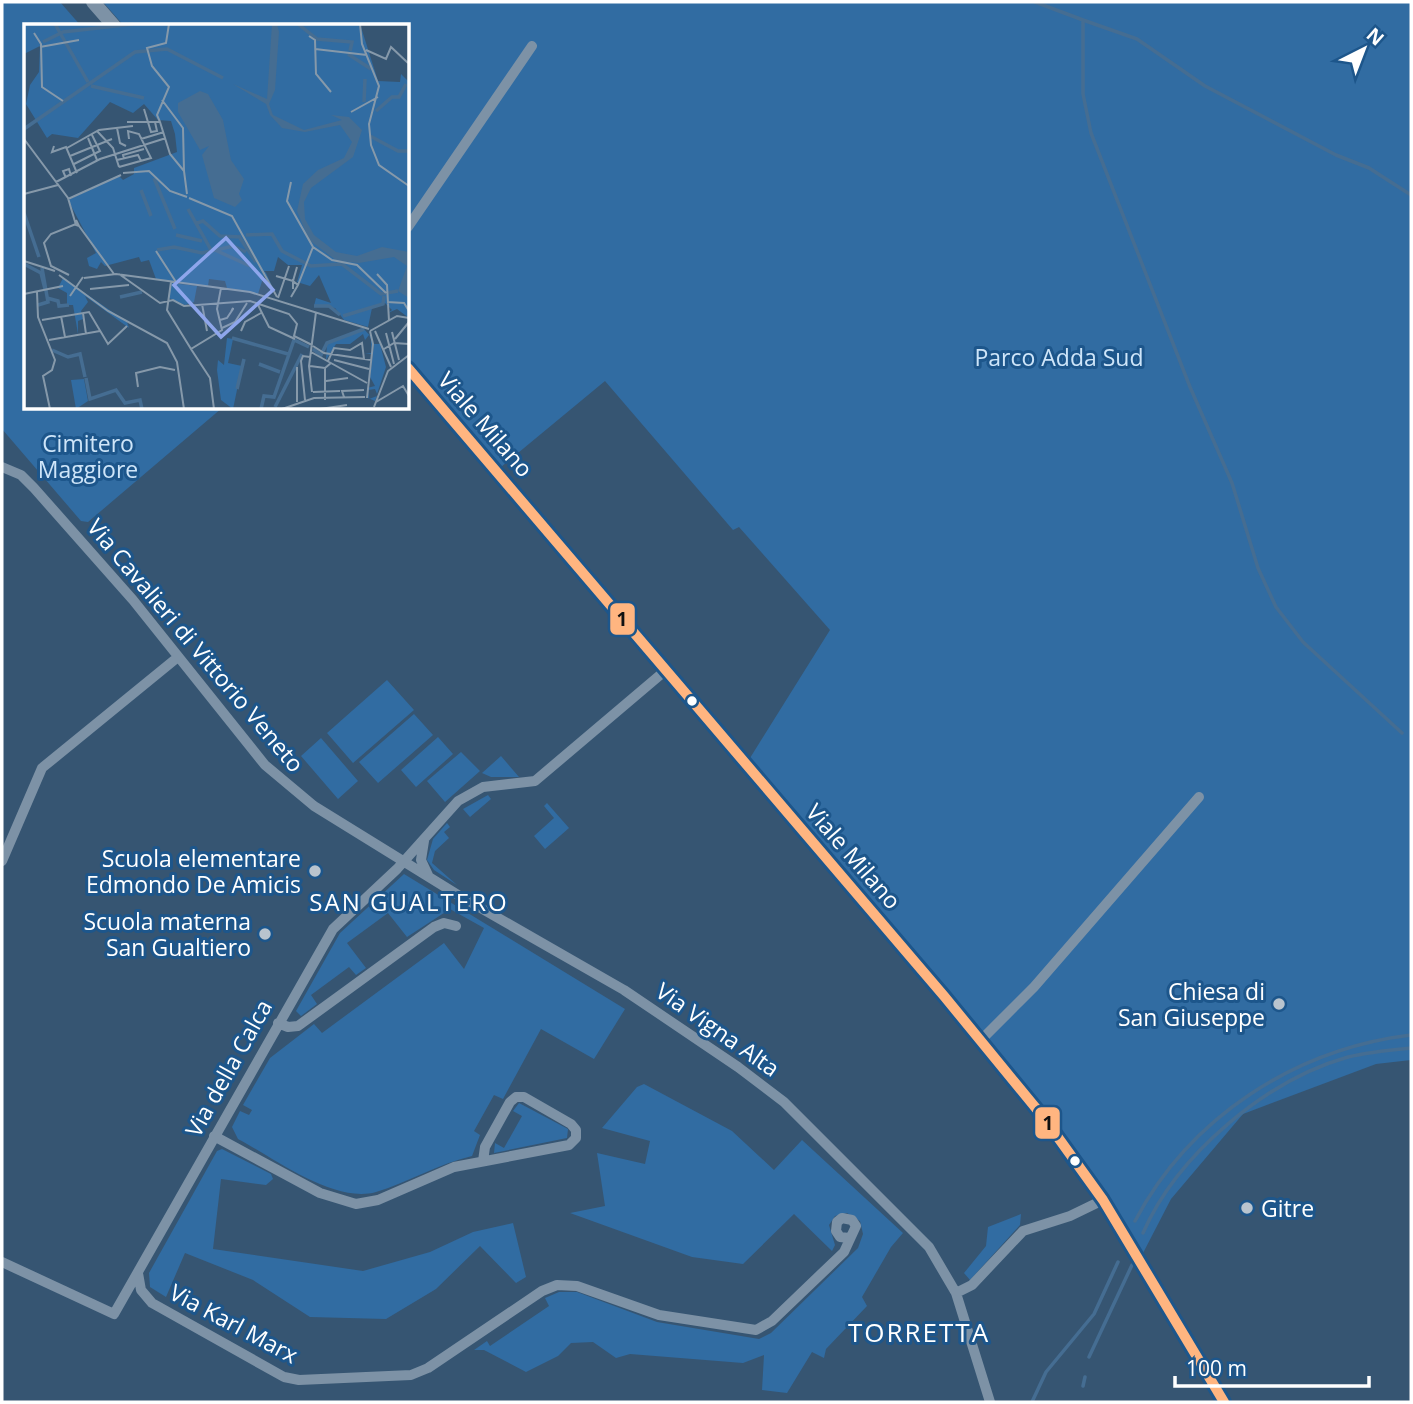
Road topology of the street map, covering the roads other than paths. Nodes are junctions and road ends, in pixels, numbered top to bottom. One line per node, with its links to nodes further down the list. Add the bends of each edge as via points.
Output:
1 (93, 2): 2 (street)
2 (112, 24)
3 (532, 46): 4 (street)
4 (410, 224)
5 (410, 370): 8 (street, Viale Milano)
6 (2, 467): 7 (street, Via Cavalieri di Vittorio Veneto, via 21,475 34,488)
7 (178, 657): 11 (street, via 42,768); 12 (street, Via Cavalieri di Vittorio Veneto, via 265,765 290,788)
8 (666, 670): 10 (street, Via della Calca, via 540,778 474,790); 16 (street, Viale Milano)
9 (1199, 797): 16 (street, via 1034,987)
10 (428, 834): 12 (street, Via della Calca); 13 (street, via 421,854)
11 (2, 861)
12 (404, 861): 13 (street, Via Vigna Alta); 15 (street, Via della Calca, via 333,929)
13 (430, 877): 23 (street, Via Vigna Alta, via 624,990 784,1102 929,1247)
14 (456, 926): 15 (street, via 444,923 434,927 298,1026)
15 (278, 1023): 17 (street, Via della Calca)
16 (981, 1040): 19 (street, Viale Milano)
17 (214, 1136): 18 (street, via 320,1193 356,1204 378,1200 454,1167); 22 (street, Via della Calca)
18 (483, 1161): 18 (street, via 569,1145 576,1130 524,1097 516,1097 485,1147)
19 (1103, 1200): 23 (street, via 1023,1231 972,1285); 25 (street, Viale Milano)
20 (849, 1238): 22 (street, Via Karl Marx, via 844,1252 772,1321 756,1330 677,1320 577,1286 557,1285 428,1368 399,1375 299,1380 284,1377 152,1303 141,1290)
21 (2, 1262): 22 (street, Via della Calca, via 114,1314)
22 (138, 1270)
23 (956, 1293): 24 (street, Via Vigna Alta)
24 (990, 1402)
25 (1224, 1402)

